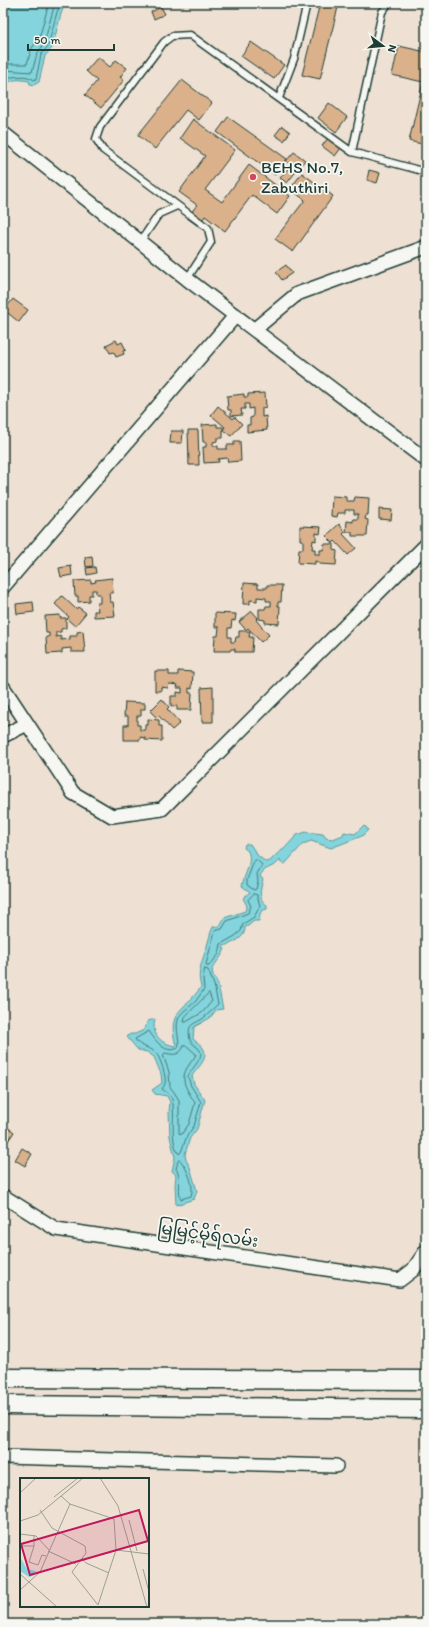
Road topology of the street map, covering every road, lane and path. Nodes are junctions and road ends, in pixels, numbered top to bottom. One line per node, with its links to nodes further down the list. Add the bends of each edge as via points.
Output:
1 (307, 3): 3 (lane, via 294,59)
2 (388, 3): 5 (lane, via 382,12)
3 (279, 98): 5 (lane); 7 (lane, via 190,35 172,36 164,42 100,127 96,139 103,150)
4 (3, 133): 8 (street)
5 (352, 152): 6 (lane)
6 (426, 172)
7 (176, 206): 8 (lane, via 159,214); 10 (lane, via 208,228 211,242)
8 (140, 242): 10 (street)
9 (426, 247): 12 (street, via 297,294)
10 (187, 279): 11 (street)
11 (236, 315): 12 (street); 15 (street)
12 (256, 329): 13 (street)
13 (426, 460)
14 (426, 546): 17 (street, via 162,809 112,816 73,793)
15 (3, 587)
16 (3, 687): 17 (street)
17 (28, 724): 18 (street)
18 (3, 736)
19 (3, 1196): 20 (street, မြမြင့်မိုရ်လမ်း, via 56,1229 400,1280 413,1270)
20 (426, 1251)
21 (3, 1378): 22 (main road)
22 (426, 1380)
23 (3, 1405): 24 (main road)
24 (426, 1408)
25 (3, 1457): 26 (street)
26 (336, 1466)

